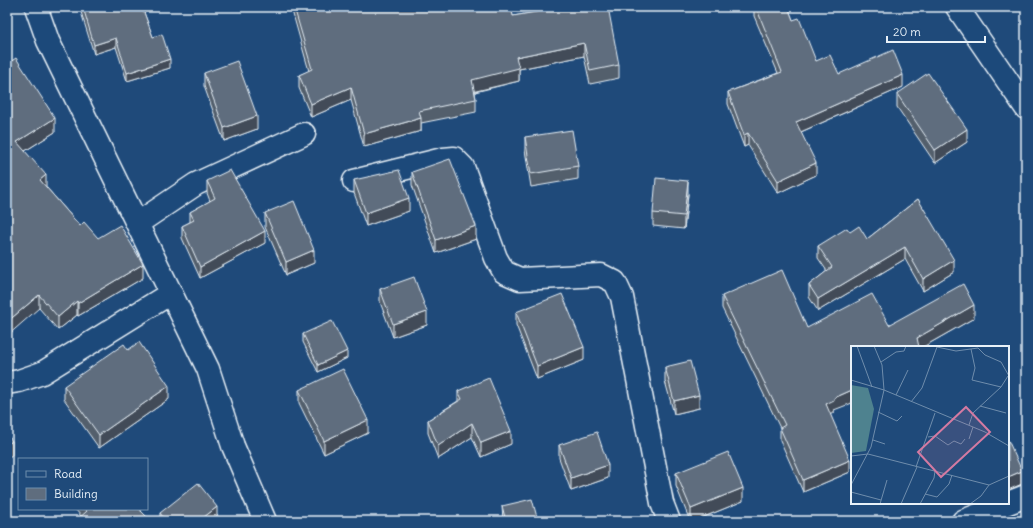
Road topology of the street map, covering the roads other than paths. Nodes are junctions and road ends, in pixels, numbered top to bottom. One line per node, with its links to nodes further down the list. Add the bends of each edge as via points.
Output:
1 (36, 7): 6 (street, via 48,41)
2 (957, 7): 3 (street)
3 (1026, 108)
4 (304, 134): 6 (street, via 196,184)
5 (354, 181): 13 (street, via 454,158 463,167 496,258 504,272 520,278 601,276 615,282 622,297 662,503)
6 (138, 223): 7 (street)
7 (171, 293): 8 (street, via 42,373); 12 (street, via 208,369 233,446)
8 (7, 383)
9 (1026, 496): 10 (street)
10 (1009, 503)
11 (1006, 504): 14 (street)
12 (265, 521)
13 (669, 521)
14 (964, 521)

